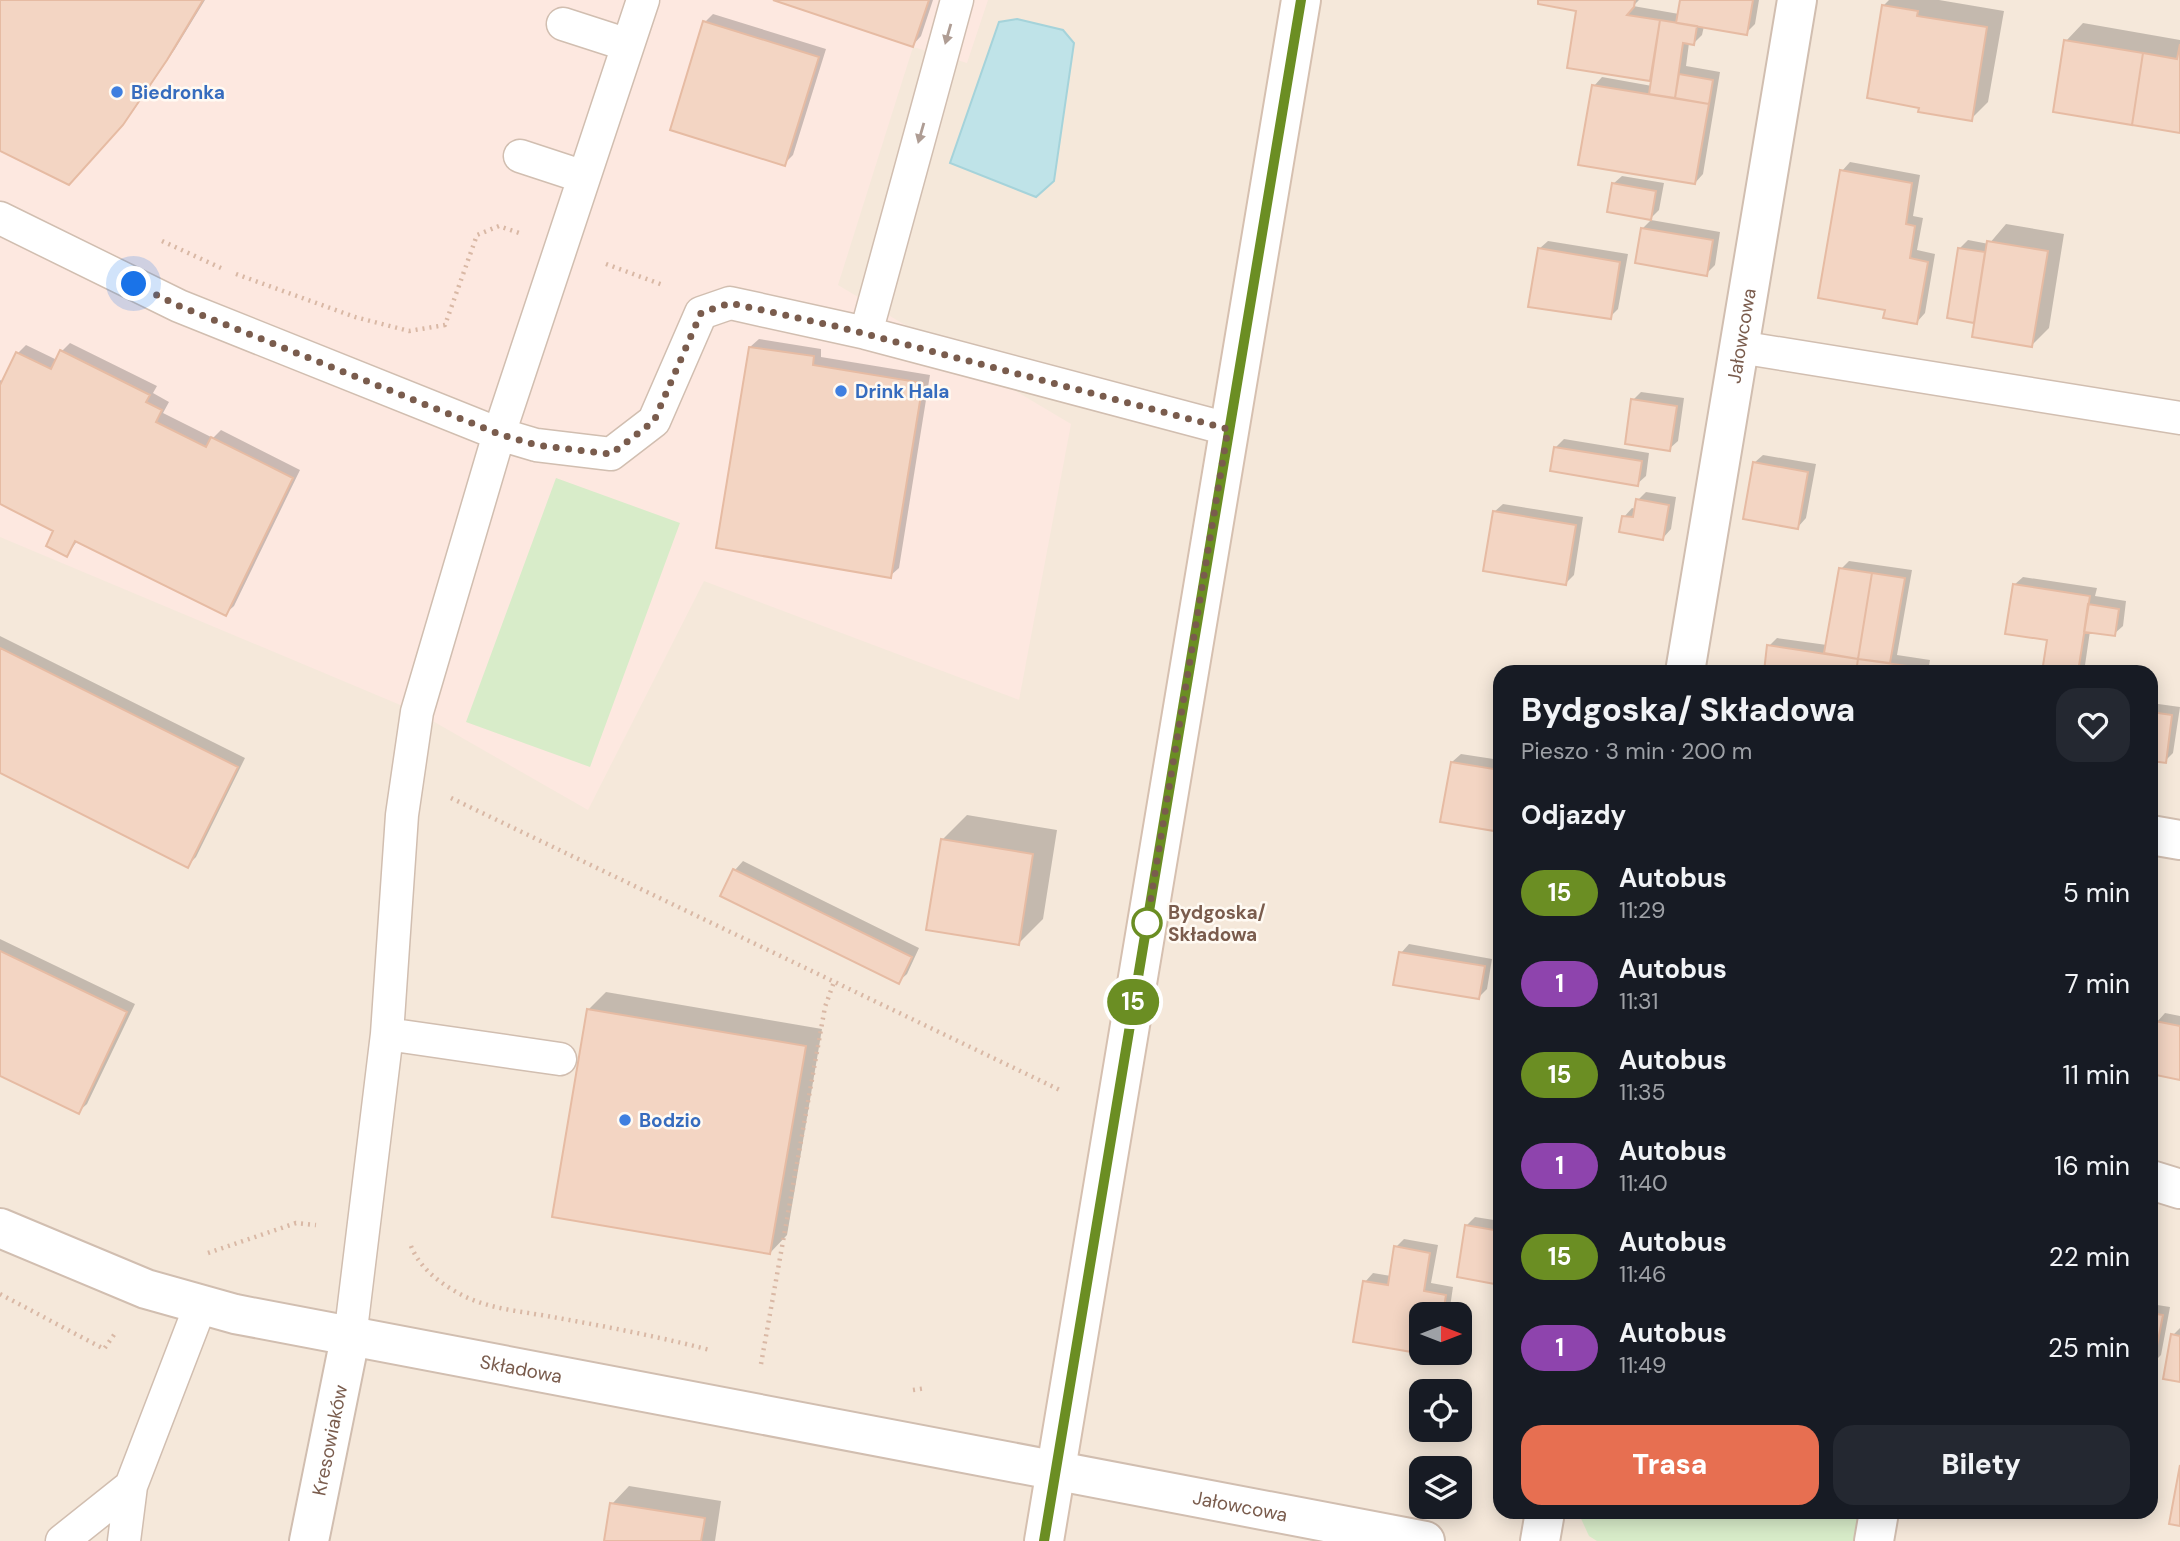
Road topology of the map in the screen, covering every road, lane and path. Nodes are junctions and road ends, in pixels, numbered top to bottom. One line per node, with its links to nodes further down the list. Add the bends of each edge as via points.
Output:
1 (643, 0): 6 (lane)
2 (957, 0): 13 (lane, one-way to 13)
3 (1301, 0): 16 (street)
4 (1797, 0): 14 (street, Jałowcowa)
5 (563, 24): 6 (lane)
6 (628, 45): 8 (lane)
7 (520, 156): 8 (lane)
8 (584, 177): 11 (lane)
9 (0, 218): 17 (lane, via 179,306)
10 (156, 238): 11 (path, via 227,271 355,317 409,331 445,325 477,235 499,226)
11 (561, 248): 12 (path, via 661,284); 17 (lane)
12 (701, 313): 13 (lane, via 730,303); 17 (lane, via 654,421 611,454 536,445)
13 (866, 333): 16 (lane)
14 (1739, 346): 15 (lane); 18 (street, Jałowcowa)
15 (2180, 418)
16 (1228, 429): 38 (street)
17 (499, 434): 19 (lane, via 417,712)
18 (1686, 665)
19 (407, 777): 22 (path); 23 (lane)
20 (2158, 836): 21 (street)
21 (2180, 840)
22 (834, 982): 25 (path); 35 (path, via 825,1007)
23 (387, 1034): 24 (lane); 29 (lane)
24 (560, 1059)
25 (1062, 1091)
26 (2158, 1182): 27 (street)
27 (2180, 1189)
28 (0, 1228): 30 (street, Składowa)
29 (365, 1231): 30 (path, via 296,1223 185,1260 164,1256); 33 (lane); 34 (path, via 406,1234 416,1259 465,1297)
30 (146, 1289): 31 (path, via 104,1349); 32 (street, Składowa)
31 (0, 1294)
32 (201, 1304): 33 (street, Składowa); 39 (lane)
33 (351, 1338): 38 (street, Składowa); 44 (street, Kresowiaków)
34 (711, 1350)
35 (760, 1372)
36 (926, 1388): 37 (path)
37 (900, 1393)
38 (1055, 1471): 45 (street); 46 (street, Jałowcowa)
39 (131, 1486): 42 (lane); 43 (lane)
40 (1544, 1519): 47 (street)
41 (1878, 1519): 48 (street)
42 (62, 1541)
43 (124, 1541)
44 (309, 1541)
45 (1044, 1541)
46 (1425, 1541)
47 (1540, 1541)
48 (1874, 1541)

